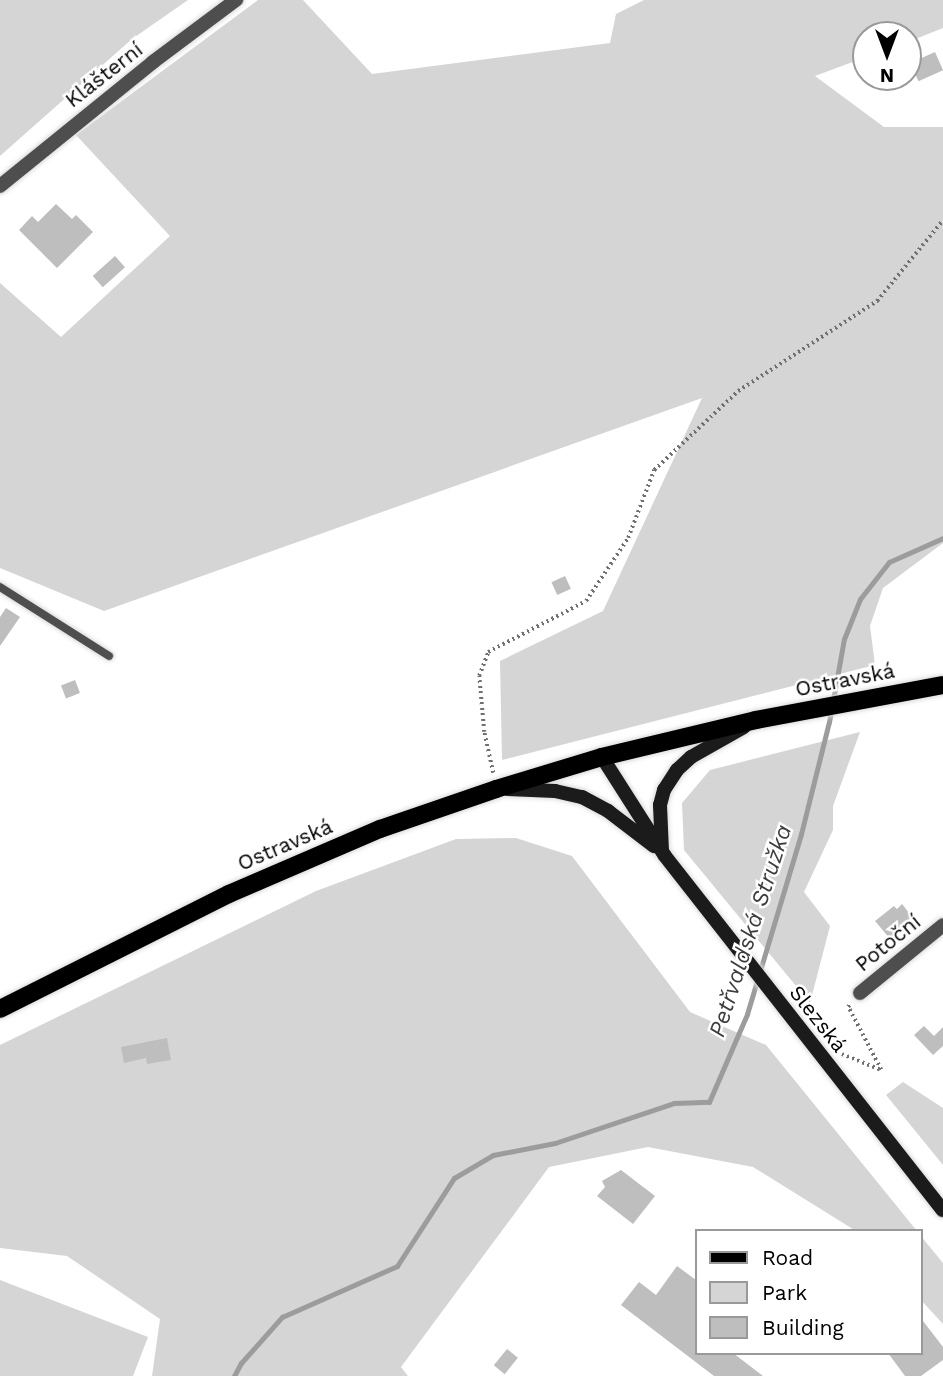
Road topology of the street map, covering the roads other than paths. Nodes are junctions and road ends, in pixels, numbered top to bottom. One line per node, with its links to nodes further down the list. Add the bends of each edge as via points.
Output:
1 (236, 0): 2 (street, Klášterní)
2 (0, 186)
3 (0, 587): 4 (lane)
4 (109, 656)
5 (943, 685): 6 (main road, Ostravská)
6 (756, 720): 7 (main road, Ostravská); 9 (main road, via 677,770 660,806)
7 (602, 757): 8 (main road, Ostravská); 9 (main road, Slezská)
8 (496, 789): 9 (main road, via 582,797); 12 (main road, Ostravská, via 380,829 229,894)
9 (662, 852): 13 (main road, Slezská)
10 (943, 925): 11 (street, Potoční)
11 (860, 993)
12 (0, 1009)
13 (943, 1210)

